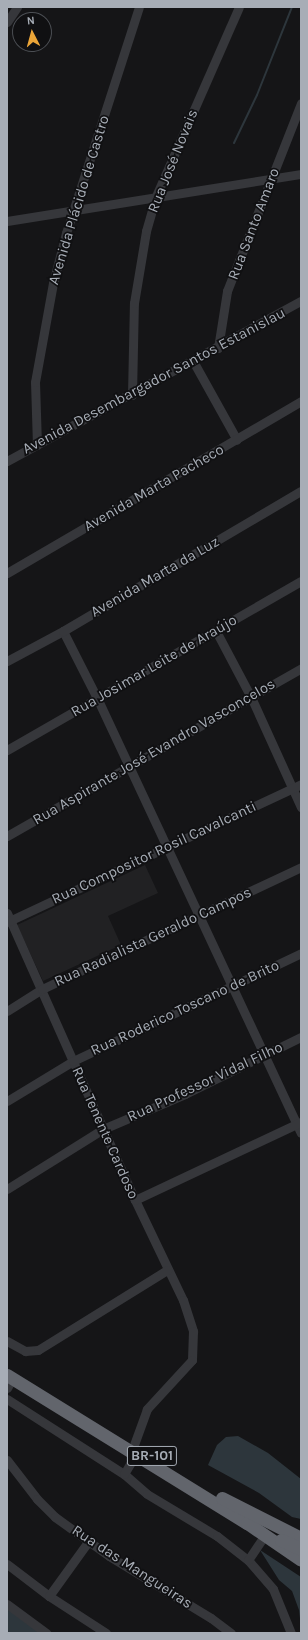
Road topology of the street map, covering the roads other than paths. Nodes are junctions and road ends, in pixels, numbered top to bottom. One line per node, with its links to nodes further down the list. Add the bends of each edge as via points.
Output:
1 (17, 7): 4 (street)
2 (138, 7): 9 (street, Avenida Plácido de Castro)
3 (239, 7): 8 (street, Rua José Novais)
4 (7, 22)
5 (301, 103): 7 (street, Rua Santo Amaro)
6 (301, 174): 7 (street)
7 (272, 178): 8 (street); 12 (street, Rua Santo Amaro, via 227,291)
8 (156, 196): 9 (street); 14 (street, Rua José Novais, via 146,231 134,303)
9 (75, 210): 10 (street); 17 (street, Avenida Plácido de Castro, via 53,283 38,362 35,401)
10 (7, 221)
11 (301, 301): 12 (street, Avenida Desembargador Santos Estanislau)
12 (218, 348): 13 (street, Avenida Desembargador Santos Estanislau)
13 (193, 361): 14 (street, Avenida Desembargador Santos Estanislau); 16 (street)
14 (132, 395): 17 (street, Avenida Desembargador Santos Estanislau)
15 (301, 402): 16 (street, Avenida Marta Pacheco)
16 (237, 440): 20 (street, Avenida Marta Pacheco)
17 (37, 445): 18 (street, Avenida Desembargador Santos Estanislau)
18 (7, 461)
19 (301, 492): 23 (street, Avenida Marta da Luz)
20 (7, 573)
21 (301, 581): 22 (street, Rua Josimar Leite de Araújo)
22 (216, 630): 26 (street); 27 (street, Rua Josimar Leite de Araújo)
23 (63, 631): 24 (street, Avenida Marta da Luz); 27 (street)
24 (7, 661)
25 (301, 668): 26 (street, Rua Aspirante José Evandro Vasconcelos)
26 (251, 697): 29 (street, Rua Aspirante José Evandro Vasconcelos); 30 (street)
27 (98, 700): 28 (street, Rua Josimar Leite de Araújo); 29 (street)
28 (7, 750)
29 (129, 768): 32 (street, Rua Aspirante José Evandro Vasconcelos); 33 (street)
30 (297, 786): 31 (street); 33 (street, Rua Compositor Rosil Cavalcanti)
31 (301, 807)
32 (7, 836)
33 (166, 847): 35 (street); 36 (street, Rua Compositor Rosil Cavalcanti)
34 (301, 867): 35 (street, Rua Radialista Geraldo Campos)
35 (198, 916): 38 (street); 39 (street, Rua Radialista Geraldo Campos)
36 (8, 918): 39 (street, Rua Tenente Cardoso)
37 (301, 953): 38 (street, Rua Roderico Toscano de Brito)
38 (233, 986): 42 (street); 43 (street, Rua Roderico Toscano de Brito)
39 (42, 990): 40 (street, Rua Radialista Geraldo Campos); 43 (street, Rua Tenente Cardoso)
40 (7, 1011)
41 (301, 1037): 42 (street, Rua Professor Vidal Filho)
42 (265, 1055): 45 (street); 46 (street, Rua Professor Vidal Filho, via 185,1094)
43 (73, 1061): 44 (street, Rua Roderico Toscano de Brito); 46 (street, Rua Tenente Cardoso)
44 (7, 1101)
45 (299, 1123): 47 (street); 49 (street)
46 (104, 1128): 48 (street, Rua Professor Vidal Filho); 49 (street, Rua Tenente Cardoso)
47 (301, 1133)
48 (7, 1189)
49 (135, 1200): 50 (street, Rua Tenente Cardoso)
50 (168, 1270): 51 (street, via 31,1351 25,1351); 55 (street, Rua Tenente Cardoso, via 189,1314 194,1354 188,1367 147,1409)
51 (7, 1342)
52 (7, 1365): 55 (highway, BR-101)
53 (9, 1381): 55 (highway, BR-101)
54 (7, 1399): 57 (street)
55 (135, 1449): 57 (street); 58 (highway, BR-101); 60 (highway, BR-101, via 236,1506)
56 (7, 1460): 61 (street, Rua das Mangueiras, via 37,1499 55,1517)
57 (124, 1474): 63 (street, via 147,1494 217,1536)
58 (247, 1523): 59 (highway); 62 (highway)
59 (264, 1536): 63 (street); 64 (highway)
60 (301, 1538)
61 (88, 1542): 66 (street); 70 (street, Rua das Mangueiras)
62 (301, 1549)
63 (248, 1560): 71 (street, via 273,1589)
64 (301, 1560)
65 (7, 1564): 66 (street)
66 (49, 1596): 69 (street)
67 (7, 1604): 68 (street)
68 (46, 1633)
69 (106, 1633)
70 (231, 1633)
71 (291, 1633)

